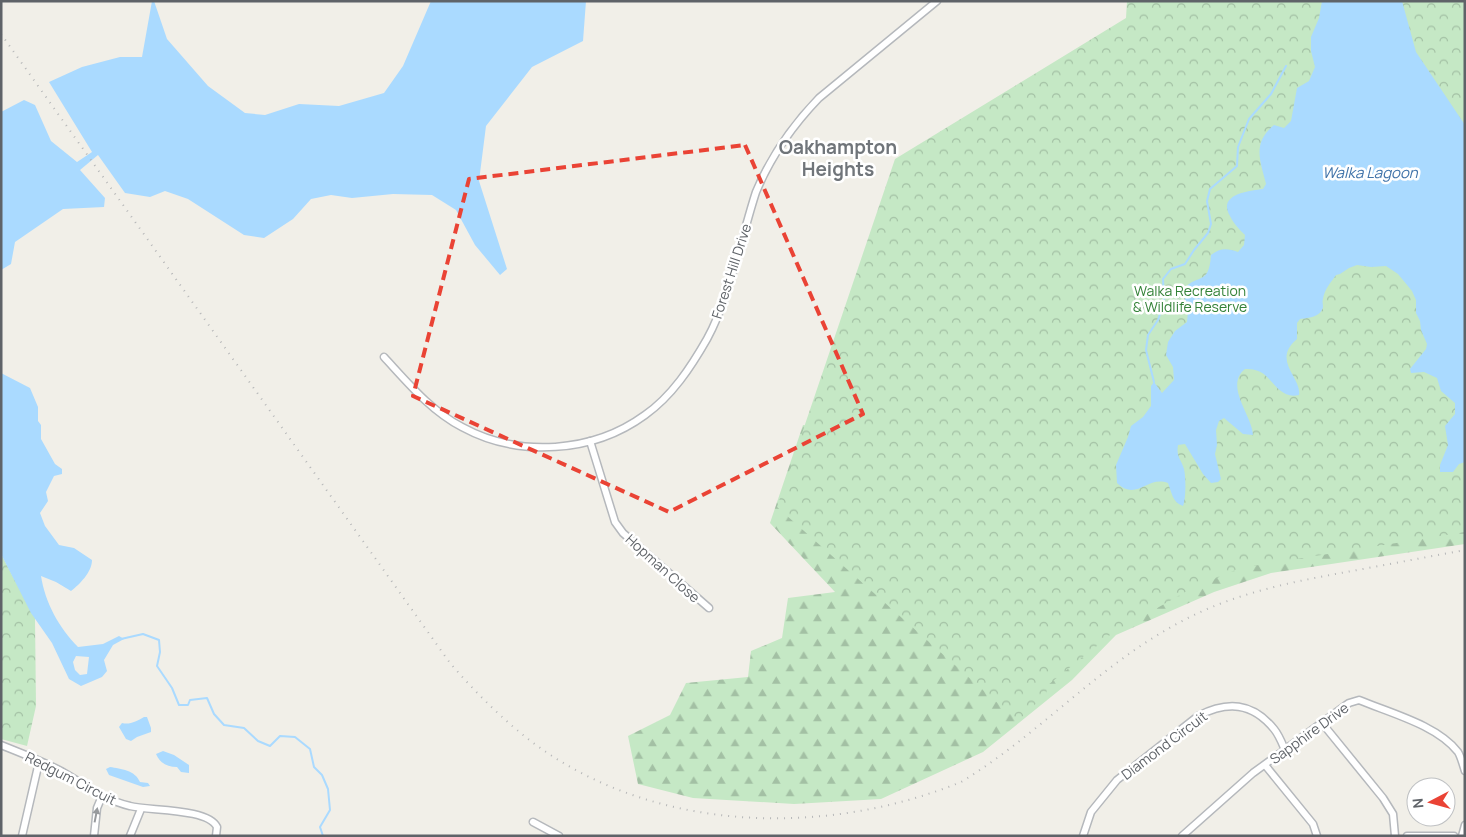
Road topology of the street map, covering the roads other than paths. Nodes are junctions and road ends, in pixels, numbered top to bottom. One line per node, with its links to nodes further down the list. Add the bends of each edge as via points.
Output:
1 (937, 1): 3 (street, Forest Hill Drive, via 818,98 792,127 763,176 724,300 708,338 686,373 646,415 622,430)
2 (384, 357): 3 (street, Forest Hill Drive, via 442,415 482,437 527,447 566,446)
3 (590, 441): 4 (street, Hopman Close, via 615,522 623,533)
4 (709, 608)
5 (1322, 723): 7 (street, Sapphire Drive); 10 (street, Sapphire Drive, via 1349,703 1359,700 1433,730 1459,754); 24 (street, via 1383,798 1393,814)
6 (1, 745): 8 (street, Redgum Circuit)
7 (1285, 750): 9 (street, Sapphire Drive); 21 (street, Diamond Circuit, via 1276,730 1248,708 1234,706 1209,710 1117,780 1091,812)
8 (39, 762): 11 (street, Redgum Circuit, via 60,770); 16 (street)
9 (1265, 765): 22 (street, Sapphire Drive); 23 (street, via 1313,824)
10 (1465, 770)
11 (102, 796): 12 (street, Redgum Circuit); 17 (street, one-way to 11)
12 (140, 809): 18 (street); 19 (street, Redgum Circuit, via 187,813 209,819 217,827)
13 (533, 822): 20 (street)
14 (1465, 825): 27 (street)
15 (1430, 835): 25 (street); 26 (street)
16 (22, 836)
17 (94, 836)
18 (130, 836)
19 (216, 836)
20 (559, 836)
21 (1084, 836)
22 (1182, 836)
23 (1317, 836)
24 (1395, 836)
25 (1406, 836)
26 (1454, 836)
27 (1462, 836)

